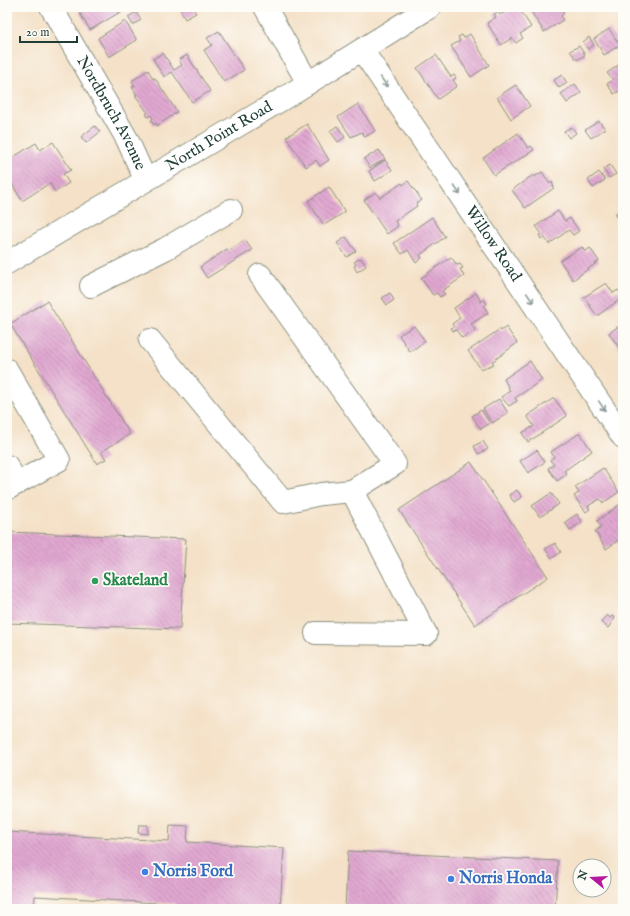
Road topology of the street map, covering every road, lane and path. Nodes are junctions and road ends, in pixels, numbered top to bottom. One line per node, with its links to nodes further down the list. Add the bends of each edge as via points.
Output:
1 (51, 7): 6 (street, Nordbruch Avenue, via 127,139)
2 (265, 7): 5 (street)
3 (430, 7): 4 (street, North Point Road)
4 (362, 50): 5 (street, North Point Road); 13 (street, Willow Road, one-way to 13)
5 (308, 83): 6 (street, North Point Road)
6 (145, 179): 8 (street, North Point Road)
7 (231, 210): 10 (street, via 165,249)
8 (7, 263)
9 (260, 275): 15 (street, via 395,464)
10 (91, 286)
11 (150, 340): 15 (street, via 283,502)
12 (7, 370): 14 (street, via 59,460)
13 (623, 437)
14 (10, 480)
15 (352, 491): 16 (street, via 426,634)
16 (316, 633)

